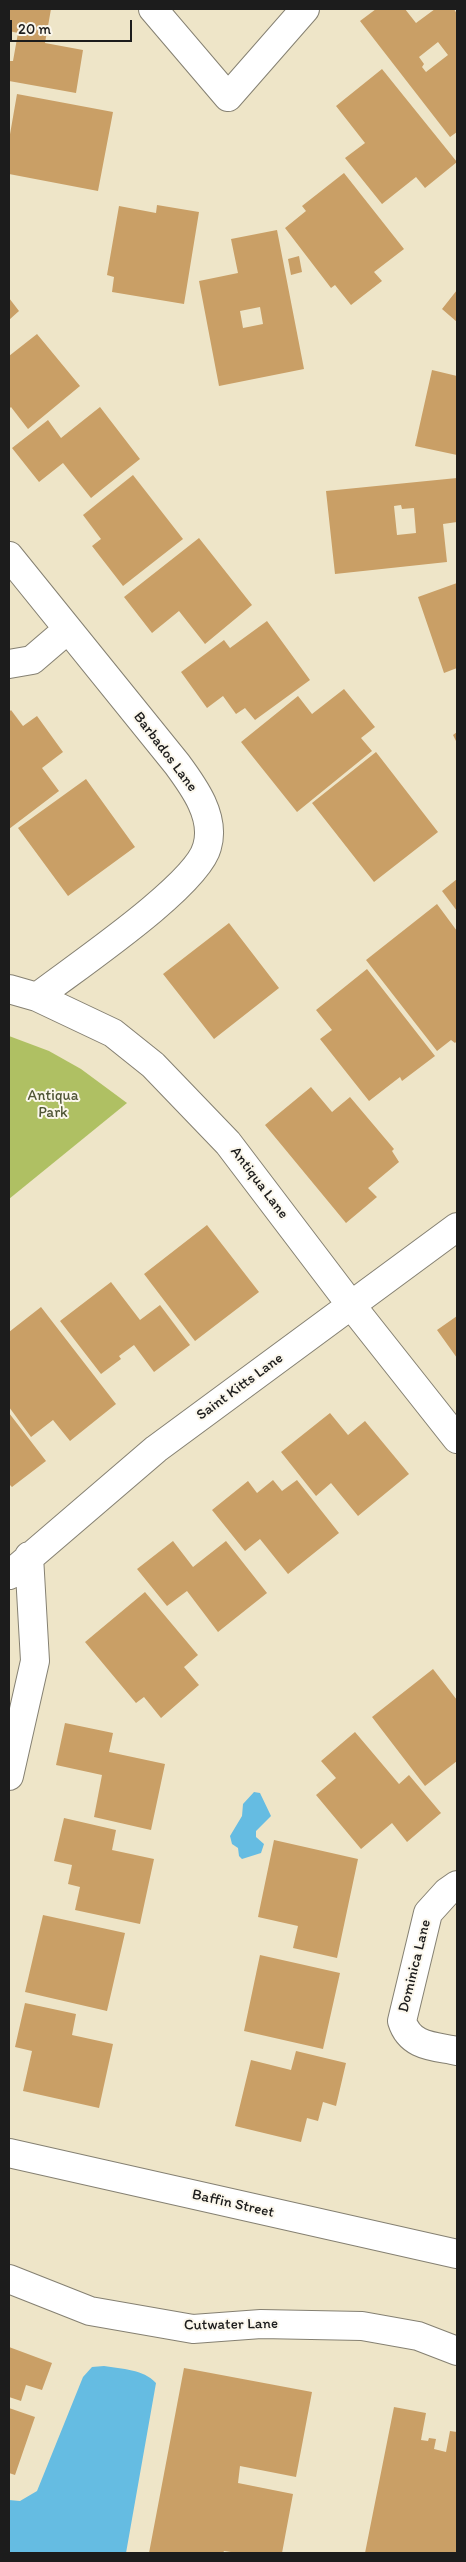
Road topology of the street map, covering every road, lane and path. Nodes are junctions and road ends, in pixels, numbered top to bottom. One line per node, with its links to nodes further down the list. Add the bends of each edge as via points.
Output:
1 (153, 9): 2 (street, via 228,97)
2 (305, 9)
3 (9, 556): 4 (street, Barbados Lane)
4 (67, 630): 5 (street, via 32,660); 7 (street, Barbados Lane, via 188,780 204,809 208,846 199,864 170,894)
5 (9, 664)
6 (9, 988): 7 (street, Antiqua Lane)
7 (37, 997): 9 (street, Antiqua Lane, via 113,1032 153,1065 228,1142)
8 (457, 1227): 9 (street, Saint Kitts Lane)
9 (351, 1306): 10 (street, Antiqua Lane); 11 (street, Saint Kitts Lane, via 156,1449)
10 (457, 1439)
11 (29, 1556): 12 (street, Saint Kitts Lane); 13 (street, via 35,1661)
12 (9, 1575)
13 (9, 1776)
14 (457, 1885): 15 (street, Dominica Lane, via 428,1913 402,2021 406,2034 419,2043)
15 (457, 2051)
16 (9, 2153): 17 (street, Baffin Street)
17 (457, 2254)
18 (9, 2279): 19 (street, Cutwater Lane, via 90,2311 193,2328 261,2324 362,2326 418,2336)
19 (457, 2351)

